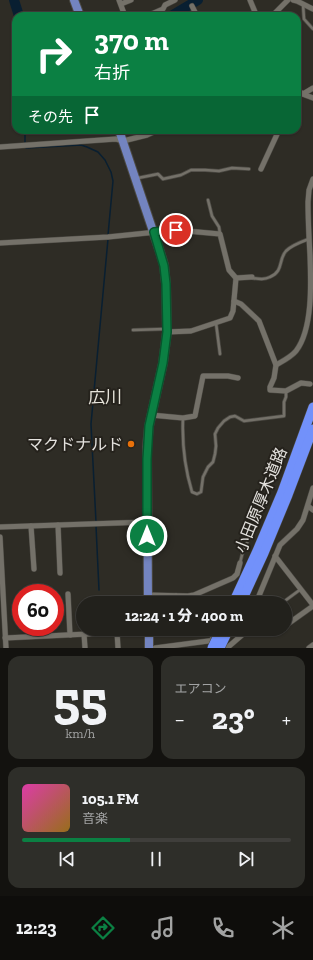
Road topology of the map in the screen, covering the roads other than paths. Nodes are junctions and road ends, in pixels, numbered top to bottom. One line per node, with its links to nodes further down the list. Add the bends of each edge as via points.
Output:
1 (74, 0): 10 (main road)
2 (131, 0): 7 (street)
3 (175, 0): 12 (street)
4 (250, 0): 13 (street)
5 (288, 0): 14 (street)
6 (293, 0): 8 (street)
7 (120, 2): 11 (street)
8 (303, 4): 9 (street); 15 (lane, via 304,19)
9 (313, 9)
10 (78, 12)
11 (124, 12)
12 (156, 12)
13 (255, 12)
14 (276, 12)
15 (313, 29)
16 (313, 88): 17 (street)
17 (303, 94): 18 (street)
18 (313, 98)
19 (120, 134): 22 (main road)
20 (149, 134): 22 (street)
21 (277, 134): 25 (street)
22 (123, 141): 23 (street, via 116,139); 26 (main road)
23 (0, 147)
24 (249, 169): 26 (lane, via 192,170 163,179 158,174)
25 (261, 169)
26 (136, 179): 29 (main road)
27 (313, 179): 31 (street, via 308,202)
28 (208, 200): 30 (lane)
29 (154, 232): 30 (street, via 176,230); 32 (street); 38 (main road, via 164,266)
30 (220, 234): 34 (street, via 229,270)
31 (310, 241): 33 (lane, via 287,250 276,274 266,280); 40 (street, via 311,293 307,327 296,352)
32 (0, 242)
33 (252, 277): 34 (street)
34 (236, 278): 35 (street)
35 (234, 301): 36 (street, via 230,318); 40 (street, via 241,304 259,321)
36 (216, 323): 38 (street, via 191,331); 39 (lane)
37 (134, 330): 38 (lane)
38 (167, 330): 45 (main road, via 163,363)
39 (220, 354)
40 (276, 365): 43 (street, via 270,390)
41 (238, 378): 46 (street, via 203,376 195,416)
42 (310, 384): 43 (street, via 301,383)
43 (286, 391): 46 (lane, via 284,416 244,421 235,416 224,421 215,434 213,462 203,477 201,492 197,494 192,492 188,478)
44 (313, 407): 65 (highway, 小田原厚木道路, via 282,492)
45 (151, 415): 46 (street); 52 (main road, via 147,447)
46 (183, 418)
47 (313, 429): 66 (highway, 小田原厚木道路)
48 (313, 488): 49 (street)
49 (308, 506): 51 (street); 57 (street, via 303,520 280,545)
50 (253, 508): 58 (lane, via 254,528)
51 (313, 510)
52 (147, 522): 53 (street); 63 (main road)
53 (58, 525): 54 (street); 60 (street)
54 (31, 526): 55 (street); 59 (street)
55 (0, 527)
56 (0, 537): 80 (street)
57 (275, 556): 61 (street); 67 (street)
58 (240, 563): 64 (street, via 233,578)
59 (34, 569)
60 (60, 573)
61 (301, 589): 68 (lane); 69 (street)
62 (68, 594): 71 (street)
63 (148, 596)
64 (188, 596)
65 (236, 596)
66 (244, 596)
67 (259, 596)
68 (292, 596)
69 (313, 606): 70 (street)
70 (292, 621)
71 (70, 635): 72 (street); 80 (street)
72 (76, 635)
73 (84, 636): 84 (street)
74 (118, 636): 85 (street)
75 (149, 636): 86 (main road)
76 (211, 636): 82 (street)
77 (220, 636): 82 (highway, bridge)
78 (224, 636): 82 (highway, bridge)
79 (241, 636): 88 (street)
80 (5, 638): 83 (street)
81 (313, 645): 89 (street)
82 (218, 646): 87 (street)
83 (6, 648)
84 (85, 648)
85 (118, 648)
86 (149, 648)
87 (155, 648)
88 (227, 648)
89 (309, 648)

